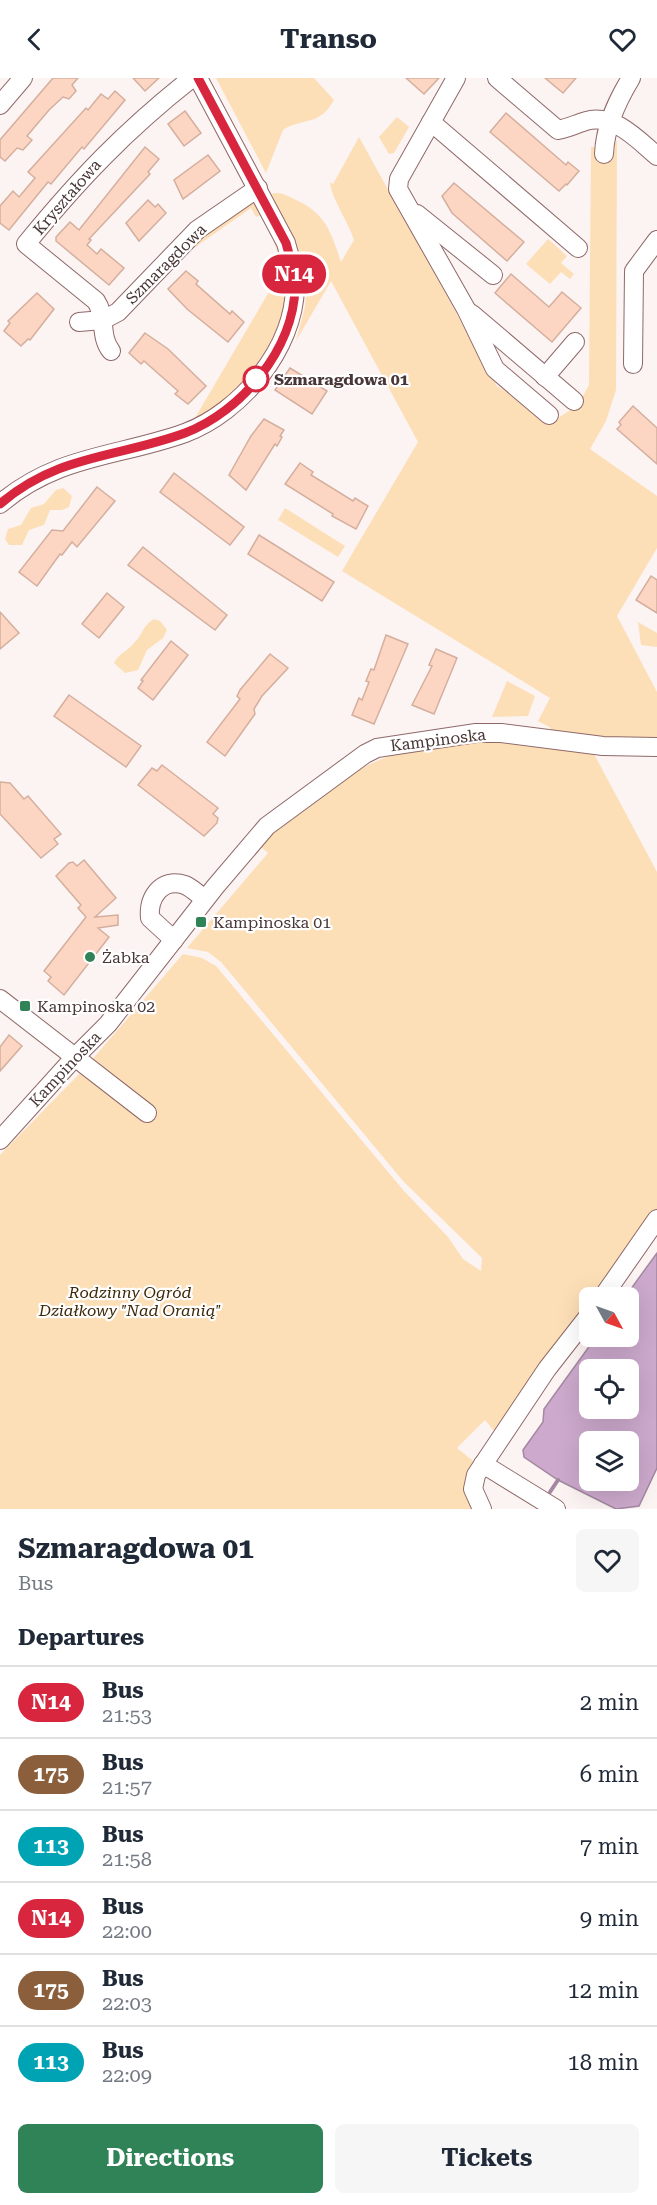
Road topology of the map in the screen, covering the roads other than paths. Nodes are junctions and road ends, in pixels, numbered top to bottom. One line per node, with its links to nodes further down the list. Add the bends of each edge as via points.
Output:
1 (23, 78): 7 (street)
2 (192, 78): 18 (street, Kryształowa, via 140,119 93,165 27,244 96,301)
3 (198, 78): 12 (street)
4 (456, 78): 8 (street)
5 (497, 78): 9 (street, via 558,130 586,121)
6 (631, 78): 9 (street)
7 (0, 105)
8 (431, 122): 13 (street, via 398,183); 15 (street)
9 (610, 122): 10 (street); 11 (street)
10 (604, 154)
11 (657, 156)
12 (258, 188): 18 (street, Szmaragdowa, via 197,231 118,312); 26 (street, via 286,243 295,288 285,334 259,377 234,402 195,428 46,472)
13 (408, 207): 16 (street); 17 (street)
14 (657, 240): 22 (street, via 634,271)
15 (578, 249)
16 (493, 275)
17 (466, 309): 23 (street); 25 (street, via 495,369)
18 (103, 320): 19 (street); 21 (street, via 104,343)
19 (79, 322)
20 (575, 342): 23 (street)
21 (111, 351)
22 (633, 363)
23 (545, 376): 24 (street)
24 (574, 401)
25 (549, 415)
26 (0, 504)
27 (657, 747): 28 (street, Kampinoska, via 603,746 476,733 377,748 267,826)
28 (205, 899): 29 (street, Kampinoska); 29 (street, via 187,886 174,883 158,889 151,898 150,918)
29 (174, 940): 31 (street, Kampinoska, via 108,1024)
30 (4, 1010): 31 (street)
31 (74, 1058): 32 (street); 33 (street, Kampinoska)
32 (147, 1113)
33 (0, 1140)
34 (657, 1219): 35 (street)
35 (610, 1287)
36 (579, 1328): 37 (street, via 547,1368)
37 (483, 1464): 38 (street, via 473,1481); 39 (street)
38 (482, 1509)
39 (556, 1509)

